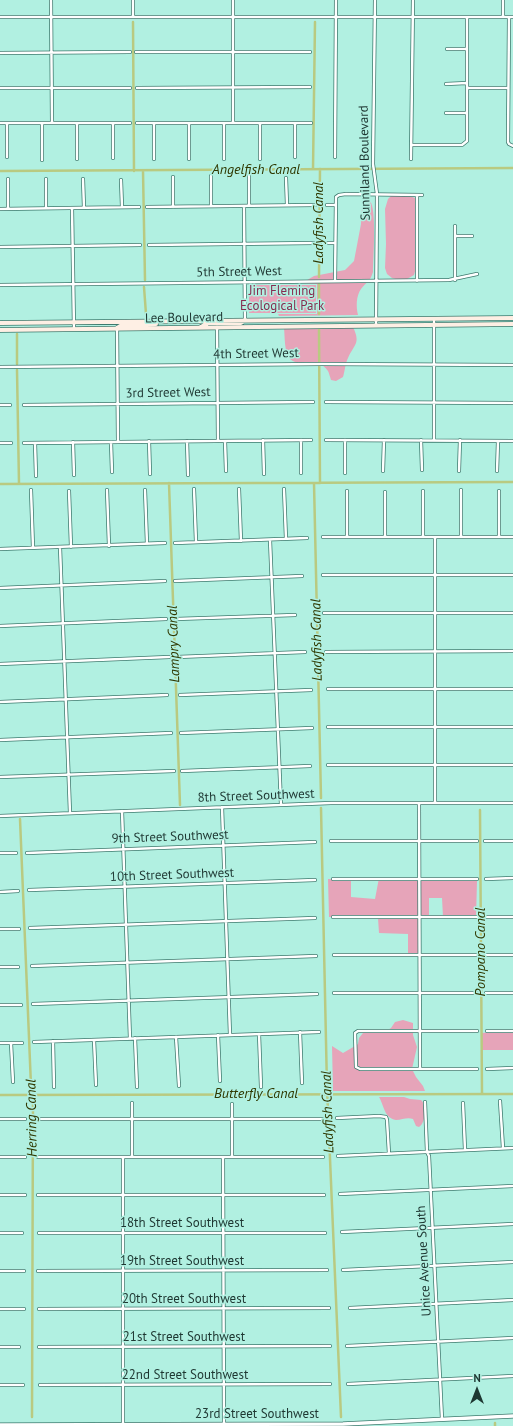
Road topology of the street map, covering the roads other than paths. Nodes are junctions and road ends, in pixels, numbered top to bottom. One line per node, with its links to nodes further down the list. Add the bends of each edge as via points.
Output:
1 (51, 0): 9 (street)
2 (133, 0): 10 (street)
3 (233, 0): 11 (street)
4 (336, 0): 12 (street)
5 (375, 0): 13 (street, Sunniland Boulevard)
6 (413, 0): 14 (street)
7 (503, 0): 16 (street)
8 (0, 17): 9 (street)
9 (51, 17): 10 (street); 26 (street)
10 (133, 17): 11 (street)
11 (233, 17): 12 (street); 23 (street)
12 (336, 17): 13 (street); 57 (street)
13 (374, 17): 14 (street); 75 (street, Sunniland Boulevard, via 373,164)
14 (412, 17): 15 (street); 54 (street)
15 (467, 17): 16 (street); 20 (street)
16 (503, 17): 17 (street)
17 (509, 17): 18 (street); 36 (street)
18 (513, 17)
19 (447, 49): 20 (street)
20 (467, 49): 27 (street)
21 (130, 52): 26 (street)
22 (136, 52): 23 (street)
23 (233, 52): 24 (street); 29 (street)
24 (310, 52)
25 (0, 53): 26 (street)
26 (52, 53): 32 (street)
27 (467, 83): 28 (street); 35 (street)
28 (446, 84)
29 (233, 87): 30 (street); 34 (street); 49 (street)
30 (310, 87)
31 (0, 88): 32 (street)
32 (52, 88): 33 (street); 41 (street)
33 (130, 88)
34 (137, 88)
35 (467, 88): 36 (street); 38 (street)
36 (508, 88): 55 (street, via 508,132 510,144)
37 (446, 113): 38 (street)
38 (467, 113): 54 (street, via 465,144)
39 (7, 123): 40 (street); 53 (street); 58 (street)
40 (42, 123): 41 (street); 66 (street)
41 (52, 123): 42 (street)
42 (77, 123): 43 (street); 60 (street)
43 (112, 123): 44 (street); 59 (street)
44 (130, 123)
45 (137, 123): 46 (street)
46 (154, 123): 47 (street); 61 (street)
47 (189, 123): 48 (street); 62 (street)
48 (224, 123): 49 (street); 63 (street)
49 (233, 123): 50 (street)
50 (260, 123): 51 (street); 64 (street)
51 (295, 123): 52 (street); 56 (street)
52 (311, 123)
53 (0, 124)
54 (412, 145): 65 (street)
55 (513, 146)
56 (295, 157)
57 (335, 157)
58 (7, 158)
59 (112, 158)
60 (77, 159)
61 (154, 159)
62 (189, 159)
63 (224, 159)
64 (260, 159)
65 (412, 159)
66 (42, 160)
67 (211, 176): 82 (street)
68 (249, 176): 84 (street)
69 (172, 177): 88 (street)
70 (286, 178): 78 (street)
71 (8, 179): 89 (street)
72 (46, 179): 90 (street)
73 (84, 179): 92 (street)
74 (121, 180): 85 (street)
75 (377, 194): 76 (street); 81 (street, via 339,195 336,197); 109 (street, Sunniland Boulevard)
76 (416, 195): 77 (street); 106 (street)
77 (422, 195)
78 (287, 205): 79 (street); 84 (street)
79 (315, 205)
80 (327, 205): 81 (street)
81 (335, 205): 99 (street)
82 (211, 206): 83 (street); 88 (street)
83 (244, 206): 84 (street); 100 (street)
84 (249, 206)
85 (122, 207): 86 (street); 92 (street)
86 (139, 207)
87 (148, 207): 88 (street)
88 (173, 207)
89 (8, 208): 90 (street); 93 (street)
90 (46, 208): 91 (street)
91 (72, 208): 92 (street); 103 (street)
92 (84, 208)
93 (0, 209)
94 (455, 226): 95 (street)
95 (455, 236): 96 (street); 107 (street)
96 (472, 236)
97 (314, 243): 100 (street)
98 (324, 243): 99 (street)
99 (335, 243): 108 (street)
100 (245, 244): 102 (street); 110 (street)
101 (140, 245): 103 (street)
102 (149, 245)
103 (73, 246): 104 (street); 112 (street)
104 (0, 247)
105 (477, 274): 107 (street, 5th Street West)
106 (417, 280): 107 (street, 5th Street West); 109 (street, 5th Street West)
107 (455, 280)
108 (335, 281): 109 (street, 5th Street West); 110 (street, 5th Street West)
109 (376, 281): 115 (street, Sunniland Boulevard)
110 (245, 282): 112 (street, 5th Street West); 116 (street)
111 (0, 284): 112 (street, 5th Street West)
112 (73, 284): 118 (street)
113 (434, 318): 114 (main road, Lee Boulevard); 115 (main road, Lee Boulevard); 122 (street)
114 (513, 318)
115 (376, 319): 116 (main road, Lee Boulevard); 121 (street, Sunniland Boulevard)
116 (245, 320): 117 (main road, Lee Boulevard); 125 (main road, via 241,323 208,323)
117 (160, 321): 118 (main road, Lee Boulevard); 124 (main road, via 157,324 122,325)
118 (73, 322): 119 (main road, Lee Boulevard); 126 (street)
119 (0, 323)
120 (513, 324): 122 (main road, Lee Boulevard)
121 (376, 325): 122 (main road, Lee Boulevard); 123 (main road, Lee Boulevard)
122 (434, 325): 128 (street)
123 (217, 327): 125 (main road, Lee Boulevard); 129 (street)
124 (117, 328): 125 (main road, Lee Boulevard); 126 (main road, Lee Boulevard); 131 (street)
125 (200, 328)
126 (74, 329): 127 (main road, Lee Boulevard)
127 (0, 330)
128 (434, 364): 129 (street, 4th Street West); 130 (street, 4th Street West); 135 (street)
129 (218, 365): 131 (street, 4th Street West); 136 (street)
130 (513, 365)
131 (117, 366): 132 (street, 4th Street West); 138 (street)
132 (0, 367)
133 (313, 402): 136 (street, 3rd Street West)
134 (326, 402): 135 (street)
135 (433, 402): 137 (street); 149 (street)
136 (218, 403): 138 (street, 3rd Street West); 153 (street)
137 (513, 403)
138 (118, 404): 141 (street, 3rd Street West); 159 (street)
139 (0, 405): 140 (street)
140 (10, 405)
141 (24, 405)
142 (263, 440): 143 (street); 154 (street); 173 (street)
143 (301, 440): 144 (street); 170 (street)
144 (311, 440)
145 (326, 440): 146 (street)
146 (345, 440): 147 (street); 171 (street)
147 (384, 440): 148 (street); 166 (street)
148 (421, 440): 149 (street); 164 (street)
149 (434, 440): 150 (street)
150 (460, 440): 155 (street); 167 (street)
151 (149, 441): 152 (street); 159 (street); 172 (street)
152 (187, 441): 153 (street); 175 (street)
153 (218, 441): 154 (street)
154 (225, 441): 165 (street)
155 (498, 441): 156 (street); 168 (street)
156 (513, 441)
157 (73, 442): 158 (street); 163 (street); 174 (street)
158 (111, 442): 159 (street); 169 (street)
159 (118, 442)
160 (0, 443): 161 (street)
161 (11, 443)
162 (24, 443): 163 (street)
163 (36, 443): 176 (street)
164 (422, 470)
165 (226, 471)
166 (383, 471)
167 (459, 471)
168 (498, 471)
169 (112, 472)
170 (301, 473)
171 (345, 473)
172 (150, 474)
173 (264, 474)
174 (74, 475)
175 (188, 475)
176 (36, 476)
177 (239, 489): 199 (street)
178 (284, 489): 198 (street)
179 (31, 490): 208 (street)
180 (107, 490): 205 (street)
181 (145, 490): 204 (street)
182 (194, 490): 201 (street)
183 (461, 490): 193 (street)
184 (69, 491): 207 (street)
185 (347, 491): 189 (street)
186 (423, 491): 191 (street)
187 (499, 491): 194 (street)
188 (385, 492): 190 (street)
189 (347, 537): 190 (street); 197 (street)
190 (385, 537): 191 (street)
191 (423, 537): 192 (street)
192 (435, 537): 193 (street); 211 (street)
193 (461, 537): 194 (street)
194 (499, 537): 195 (street)
195 (513, 537)
196 (307, 538): 198 (street)
197 (323, 538)
198 (286, 539): 200 (street)
199 (241, 540): 200 (street); 201 (street)
200 (270, 540): 214 (street)
201 (196, 542): 203 (street)
202 (165, 543): 204 (street)
203 (175, 543)
204 (147, 544): 205 (street)
205 (109, 546): 207 (street)
206 (60, 547): 207 (street); 208 (street); 217 (street)
207 (71, 547)
208 (33, 548): 209 (street)
209 (0, 550)
210 (323, 575): 211 (street)
211 (435, 575): 212 (street); 219 (street)
212 (513, 575)
213 (302, 576): 214 (street)
214 (272, 577): 216 (street); 223 (street)
215 (165, 581): 217 (street)
216 (175, 581)
217 (61, 585): 218 (street); 226 (street)
218 (0, 588)
219 (435, 613): 220 (street); 222 (street); 228 (street)
220 (513, 613)
221 (295, 614): 223 (street)
222 (324, 614)
223 (273, 615): 225 (street); 232 (street)
224 (166, 619): 226 (street)
225 (176, 619)
226 (62, 623): 227 (street); 235 (street)
227 (0, 626)
228 (435, 651): 229 (street); 231 (street); 238 (street)
229 (513, 651)
230 (305, 652): 232 (street)
231 (326, 652)
232 (275, 653): 234 (street); 241 (street)
233 (169, 657): 235 (street)
234 (178, 657)
235 (64, 661): 236 (street); 244 (street)
236 (0, 664)
237 (328, 689): 238 (street)
238 (435, 689): 239 (street); 247 (street)
239 (513, 689)
240 (311, 690): 241 (street)
241 (276, 691): 243 (street); 250 (street)
242 (167, 695): 244 (street)
243 (180, 695)
244 (66, 699): 245 (street); 253 (street)
245 (0, 702)
246 (328, 727): 247 (street)
247 (435, 727): 248 (street); 256 (street)
248 (513, 727)
249 (312, 728): 250 (street)
250 (278, 729): 252 (street); 259 (street)
251 (171, 733): 253 (street)
252 (181, 733)
253 (67, 737): 254 (street); 262 (street)
254 (0, 740)
255 (328, 765): 256 (street)
256 (435, 765): 257 (street); 265 (street)
257 (513, 765)
258 (310, 766): 259 (street)
259 (279, 767): 261 (street); 267 (street)
260 (174, 771): 262 (street)
261 (182, 771)
262 (68, 775): 263 (street); 270 (street)
263 (0, 777)
264 (419, 803): 265 (street, 8th Street Southwest); 267 (street, 8th Street Southwest); 274 (street)
265 (435, 803): 266 (street, 8th Street Southwest)
266 (513, 803)
267 (281, 805): 268 (street, 8th Street Southwest)
268 (222, 807): 269 (street, 8th Street Southwest); 278 (street)
269 (122, 811): 270 (street, 8th Street Southwest); 279 (street)
270 (70, 813): 271 (street, 8th Street Southwest)
271 (0, 816)
272 (513, 840): 276 (street)
273 (331, 841): 274 (street)
274 (419, 841): 275 (street); 285 (street)
275 (477, 841)
276 (485, 841)
277 (315, 842): 278 (street, 9th Street Southwest)
278 (223, 845): 279 (street, 9th Street Southwest); 289 (street)
279 (123, 849): 280 (street, 9th Street Southwest); 290 (street)
280 (27, 852)
281 (0, 853): 282 (street)
282 (16, 853)
283 (513, 878): 287 (street)
284 (333, 879): 285 (street)
285 (419, 879): 286 (street); 297 (street)
286 (477, 879)
287 (486, 879)
288 (315, 880): 289 (street, 10th Street Southwest)
289 (225, 883): 290 (street, 10th Street Southwest); 300 (street)
290 (124, 887): 291 (street, 10th Street Southwest); 301 (street)
291 (28, 890)
292 (18, 891): 293 (street)
293 (0, 892)
294 (486, 916): 295 (street)
295 (513, 916)
296 (333, 917): 297 (street)
297 (419, 917): 298 (street); 306 (street)
298 (477, 917)
299 (315, 918): 300 (street)
300 (226, 921): 301 (street); 311 (street)
301 (126, 925): 302 (street); 312 (street)
302 (30, 928)
303 (0, 929): 304 (street)
304 (20, 929)
305 (334, 955): 306 (street)
306 (419, 955): 307 (street); 317 (street)
307 (477, 955)
308 (486, 955): 309 (street)
309 (513, 955)
310 (316, 956): 311 (street)
311 (227, 959): 312 (street); 322 (street)
312 (127, 963): 313 (street); 323 (street)
313 (32, 966)
314 (18, 967): 315 (street)
315 (0, 968)
316 (334, 993): 317 (street)
317 (419, 993): 318 (street); 327 (street)
318 (477, 993)
319 (486, 993): 320 (street)
320 (513, 993)
321 (317, 994): 322 (street)
322 (229, 997): 323 (street); 335 (street)
323 (129, 1001): 324 (street); 338 (street)
324 (32, 1004)
325 (21, 1005): 326 (street)
326 (0, 1006)
327 (420, 1031): 328 (street); 347 (street); 347 (street, via 355,1033 356,1067)
328 (477, 1031)
329 (487, 1031): 330 (street)
330 (513, 1031)
331 (300, 1032): 332 (street); 333 (street); 351 (street)
332 (318, 1032)
333 (259, 1034): 335 (street); 356 (street)
334 (218, 1035): 335 (street); 336 (street); 349 (street)
335 (230, 1035)
336 (176, 1037): 337 (street); 353 (street)
337 (135, 1038): 338 (street); 355 (street)
338 (130, 1039): 339 (street)
339 (94, 1040): 341 (street); 352 (street)
340 (34, 1042): 341 (street)
341 (53, 1042): 354 (street)
342 (0, 1043): 343 (street)
343 (12, 1043): 344 (street); 350 (street)
344 (22, 1043)
345 (487, 1068): 346 (street)
346 (513, 1068)
347 (420, 1069): 348 (street)
348 (478, 1069)
349 (220, 1081)
350 (13, 1082)
351 (302, 1083)
352 (96, 1085)
353 (178, 1086)
354 (54, 1087)
355 (137, 1087)
356 (261, 1087)
357 (500, 1101): 369 (street)
358 (425, 1102): 372 (street, Unice Avenue South)
359 (132, 1103): 367 (street)
360 (463, 1103): 371 (street)
361 (232, 1104): 368 (street)
362 (322, 1118): 368 (street)
363 (336, 1118): 373 (street, via 385,1117)
364 (0, 1119): 365 (street)
365 (25, 1119)
366 (38, 1119): 367 (street)
367 (132, 1119): 368 (street); 380 (street)
368 (232, 1119): 382 (street)
369 (503, 1148): 370 (street); 371 (street)
370 (513, 1148)
371 (465, 1150): 372 (street)
372 (427, 1152): 373 (street); 384 (street, Unice Avenue South)
373 (389, 1154): 375 (street)
374 (323, 1156): 382 (street)
375 (338, 1156)
376 (0, 1157): 377 (street)
377 (25, 1157)
378 (38, 1157): 379 (street)
379 (123, 1157): 380 (street); 390 (street)
380 (132, 1157): 381 (street)
381 (223, 1157): 382 (street); 391 (street)
382 (232, 1157)
383 (513, 1186): 384 (street)
384 (431, 1190): 386 (street); 393 (street, Unice Avenue South)
385 (324, 1194): 391 (street)
386 (340, 1194)
387 (0, 1195): 388 (street)
388 (25, 1195)
389 (38, 1195): 390 (street)
390 (123, 1195): 391 (street); 398 (street)
391 (223, 1195): 399 (street)
392 (513, 1224): 393 (street)
393 (433, 1228): 394 (street); 402 (street, Unice Avenue South)
394 (342, 1232)
395 (0, 1233): 396 (street)
396 (22, 1233)
397 (39, 1233): 398 (street, 18th Street Southwest)
398 (123, 1233): 399 (street, 18th Street Southwest); 408 (street)
399 (223, 1233): 400 (street, 18th Street Southwest); 409 (street)
400 (325, 1233)
401 (513, 1262): 402 (street)
402 (435, 1266): 404 (street); 411 (street, Unice Avenue South)
403 (327, 1270): 409 (street, 19th Street Southwest)
404 (343, 1270)
405 (0, 1271): 406 (street)
406 (24, 1271)
407 (38, 1271): 408 (street, 19th Street Southwest)
408 (123, 1271): 409 (street, 19th Street Southwest); 417 (street)
409 (223, 1271): 418 (street)
410 (513, 1300): 411 (street)
411 (436, 1304): 413 (street); 420 (street, Unice Avenue South)
412 (329, 1308): 418 (street, 20th Street Southwest)
413 (350, 1308)
414 (0, 1309): 415 (street)
415 (24, 1309)
416 (39, 1309): 417 (street, 20th Street Southwest)
417 (123, 1309): 418 (street, 20th Street Southwest); 426 (street)
418 (223, 1309): 427 (street)
419 (513, 1338): 420 (street)
420 (438, 1341): 422 (street); 429 (street, Unice Avenue South)
421 (330, 1346): 427 (street, 21st Street Southwest)
422 (347, 1346)
423 (0, 1347): 424 (street)
424 (19, 1347)
425 (39, 1347): 426 (street, 21st Street Southwest)
426 (123, 1347): 427 (street, 21st Street Southwest); 436 (street)
427 (223, 1347): 430 (street)
428 (513, 1376): 429 (street)
429 (440, 1379): 432 (street); 438 (street, Unice Avenue South)
430 (224, 1384): 431 (street, 22nd Street Southwest); 436 (street, 22nd Street Southwest); 440 (street)
431 (330, 1384)
432 (348, 1384)
433 (0, 1385): 434 (street)
434 (23, 1385)
435 (40, 1385): 436 (street, 22nd Street Southwest)
436 (123, 1385): 443 (street)
437 (513, 1416): 438 (street, 23rd Street Southwest)
438 (442, 1419): 439 (street, 23rd Street Southwest)
439 (413, 1421): 444 (street, 23rd Street Southwest); 445 (street)
440 (224, 1424): 443 (street, 23rd Street Southwest); 444 (street, 23rd Street Southwest)
441 (0, 1425): 442 (street, 23rd Street Southwest)
442 (76, 1425): 443 (street, 23rd Street Southwest)
443 (123, 1425)
444 (231, 1425)
445 (413, 1426)

